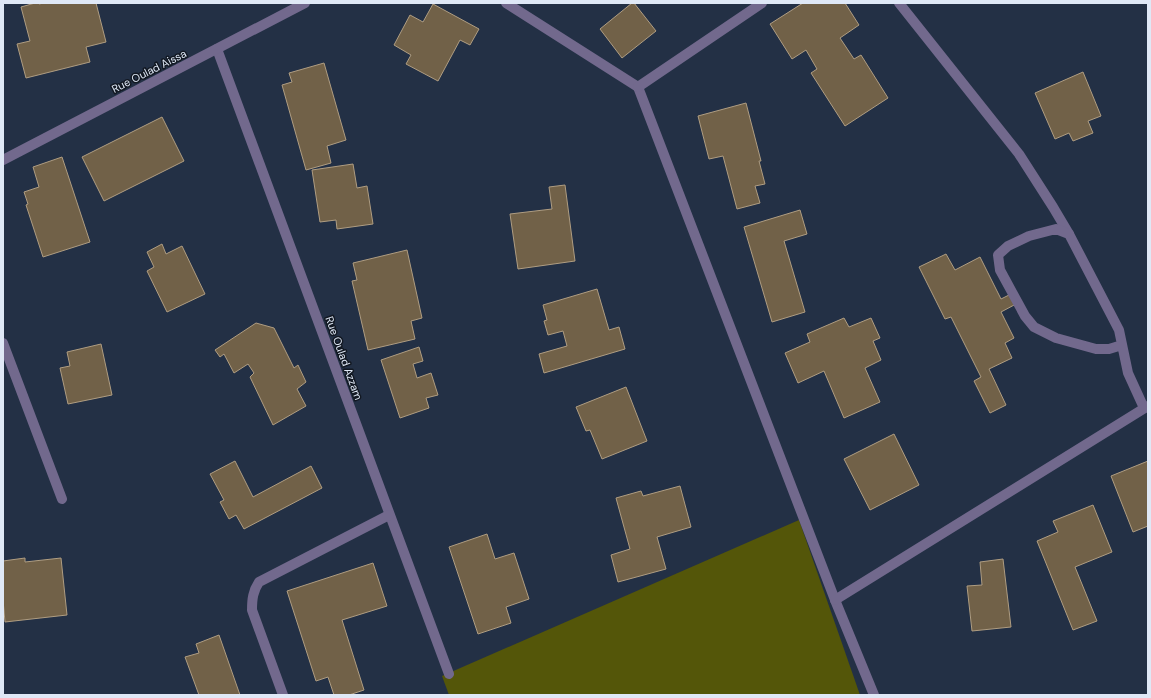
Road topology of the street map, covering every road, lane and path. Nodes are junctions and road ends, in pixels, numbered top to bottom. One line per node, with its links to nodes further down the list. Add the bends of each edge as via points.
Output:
1 (305, 3): 5 (street, Rue Oulad Aissa)
2 (506, 3): 6 (street)
3 (762, 3): 6 (street)
4 (899, 3): 8 (street, via 1019,154)
5 (217, 49): 7 (street, Rue Oulad Aissa); 13 (street, Rue Oulad Azzam)
6 (638, 87): 14 (street)
7 (3, 160)
8 (1070, 234): 10 (street, via 1119,330); 10 (street, via 1056,229 1030,236 1008,246 998,255 1000,270 1024,316 1034,327 1056,338 1096,350)
9 (3, 343): 12 (street)
10 (1122, 345): 11 (street, via 1128,373)
11 (1146, 407): 14 (street)
12 (62, 499)
13 (389, 515): 15 (street, Rue Oulad Azzam); 16 (street, via 259,582 254,592 252,610)
14 (835, 600): 17 (street)
15 (449, 674)
16 (283, 695)
17 (874, 695)

